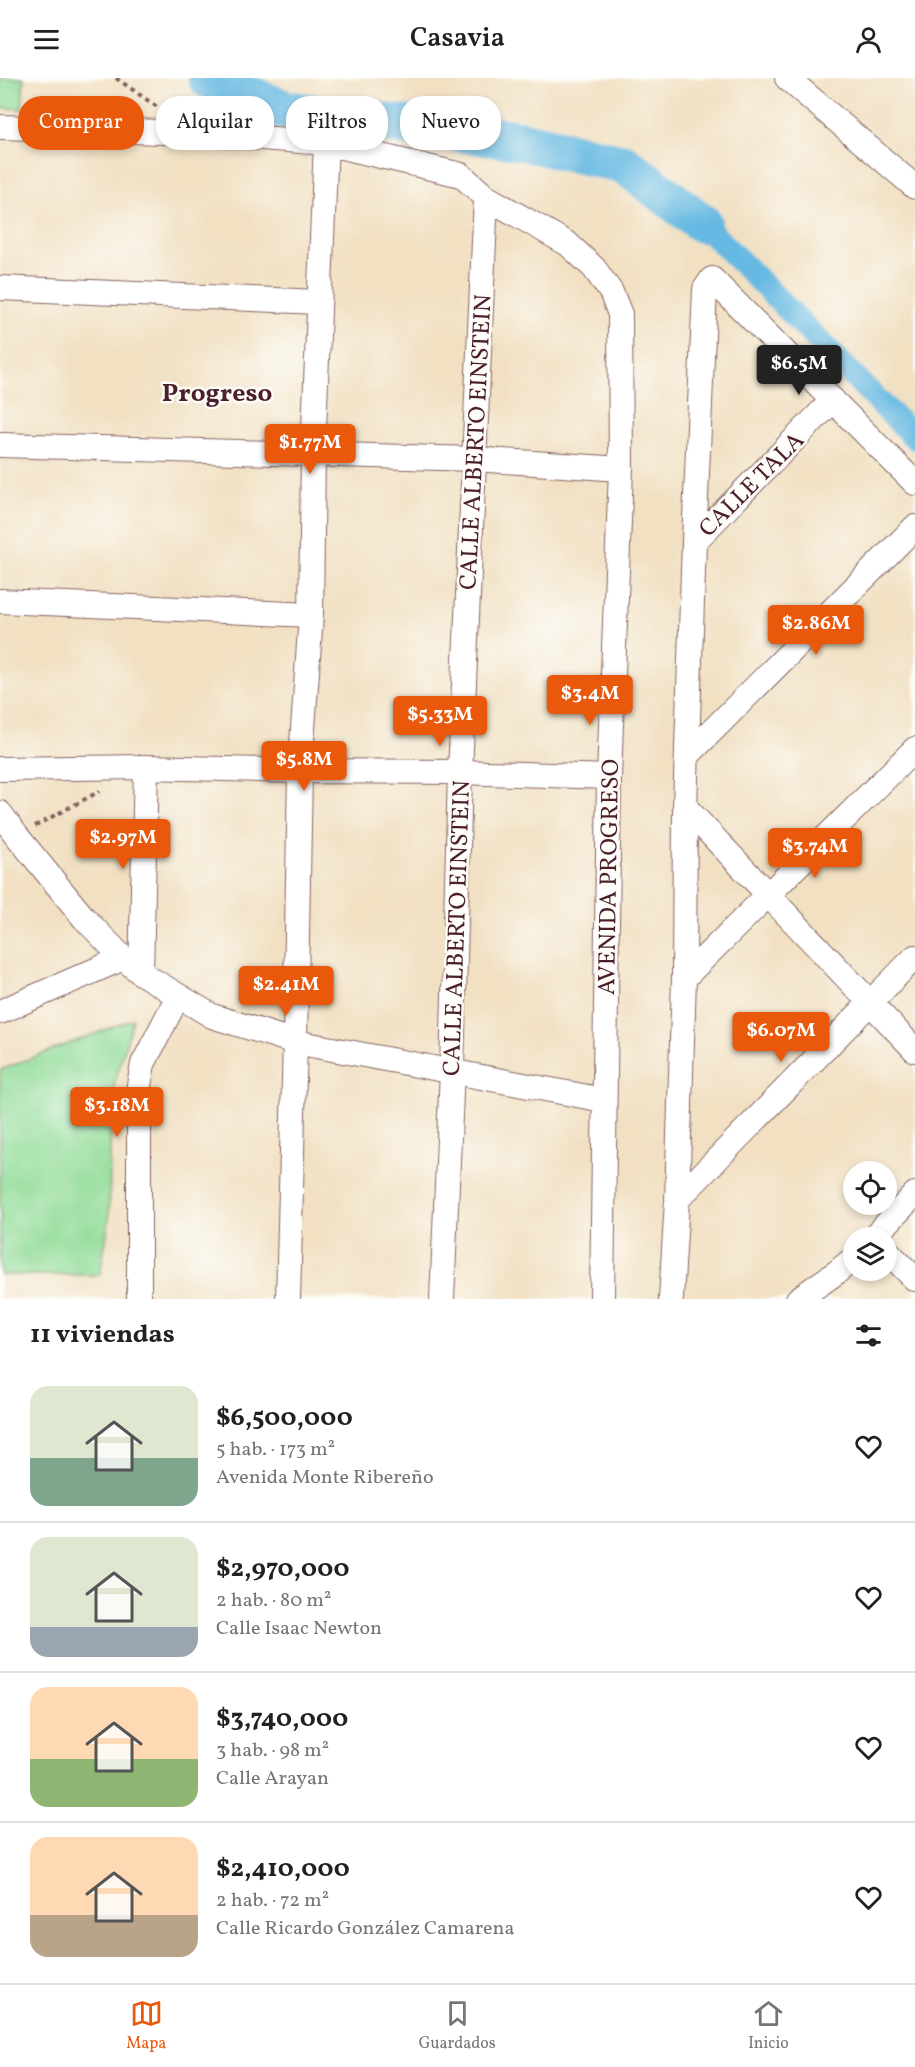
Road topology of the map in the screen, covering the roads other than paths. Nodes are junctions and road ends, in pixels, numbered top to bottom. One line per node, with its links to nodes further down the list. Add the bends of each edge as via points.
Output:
1 (787, 78): 6 (street)
2 (0, 127): 3 (street, AVENIDA PROGRESO)
3 (286, 140)
4 (326, 150): 9 (street)
5 (356, 150): 7 (street, AVENIDA PROGRESO, via 461,175)
6 (915, 187)
7 (486, 197): 13 (street, CALLE ALBERTO EINSTEIN); 14 (street, AVENIDA PROGRESO, via 568,244 611,291 620,314)
8 (0, 288): 9 (street)
9 (318, 302): 12 (street)
10 (833, 400): 15 (street); 17 (street, CALLE TALA); 17 (street, via 712,279 705,290)
11 (0, 445): 12 (street)
12 (314, 454): 13 (street); 19 (street)
13 (474, 459): 14 (street); 25 (street, CALLE ALBERTO EINSTEIN)
14 (621, 469): 26 (street, AVENIDA PROGRESO)
15 (915, 483)
16 (915, 527): 21 (street)
17 (694, 542): 21 (street)
18 (0, 601): 19 (street)
19 (311, 615): 24 (street)
20 (915, 749): 30 (street)
21 (687, 756): 27 (street)
22 (146, 767): 23 (street); 24 (street); 33 (street)
23 (0, 769)
24 (300, 771): 25 (street); 38 (street)
25 (460, 772): 26 (street); 40 (street, CALLE ALBERTO EINSTEIN)
26 (609, 777): 41 (street, AVENIDA PROGRESO)
27 (685, 807): 30 (street); 34 (street)
28 (0, 813): 29 (street)
29 (8, 840): 32 (street)
30 (768, 895): 34 (street); 36 (street)
31 (915, 957): 36 (street)
32 (123, 958): 33 (street); 37 (street)
33 (141, 973): 35 (street)
34 (684, 978): 43 (street)
35 (178, 996): 38 (street, via 212,1016); 48 (street, via 143,1064 139,1085)
36 (869, 1002): 39 (street); 43 (street)
37 (0, 1012)
38 (295, 1042): 40 (street); 49 (street)
39 (915, 1050)
40 (452, 1071): 41 (street); 50 (street, CALLE ALBERTO EINSTEIN)
41 (604, 1100): 51 (street, AVENIDA PROGRESO)
42 (915, 1194): 44 (street)
43 (677, 1200): 52 (street)
44 (883, 1227)
45 (897, 1261): 47 (street)
46 (843, 1267): 53 (street)
47 (915, 1279)
48 (139, 1299)
49 (288, 1299)
50 (442, 1299)
51 (602, 1299)
52 (671, 1299)
53 (798, 1299)

